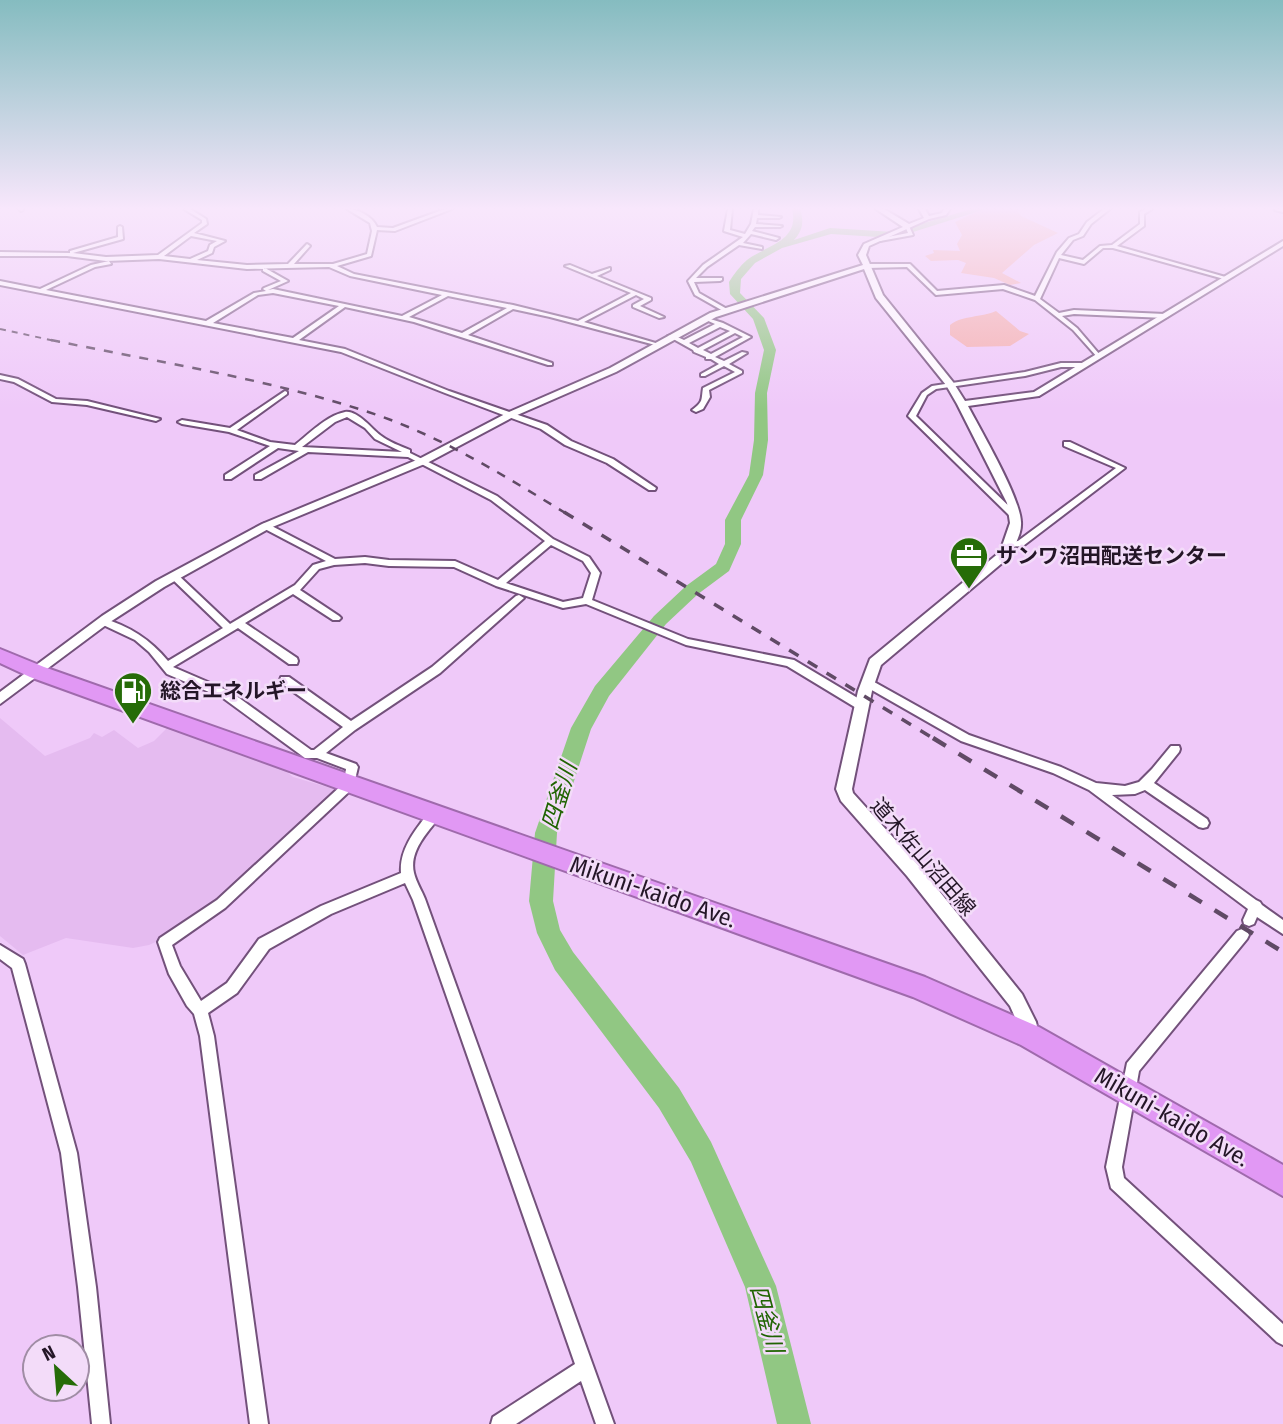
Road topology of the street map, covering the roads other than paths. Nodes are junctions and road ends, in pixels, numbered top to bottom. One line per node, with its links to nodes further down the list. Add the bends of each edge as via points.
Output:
1 (73, 275): 18 (street)
2 (274, 275): 19 (street, via 285,281)
3 (354, 275): 21 (street)
4 (695, 275): 14 (street)
5 (708, 275): 15 (street)
6 (835, 275): 25 (street)
7 (871, 275): 49 (street, via 879,296)
8 (919, 275): 22 (street, via 936,292 1004,287)
9 (1048, 275): 22 (street)
10 (1217, 275): 13 (street)
11 (1230, 275): 13 (street)
12 (592, 276): 20 (street)
13 (1226, 278): 27 (street)
14 (692, 279): 15 (street); 17 (street)
15 (720, 279): 17 (street)
16 (0, 283): 18 (street)
17 (694, 288): 25 (street)
18 (40, 291): 31 (street)
19 (264, 291): 23 (street); 31 (street)
20 (636, 293): 29 (street, via 649,299 635,306); 32 (street)
21 (448, 294): 24 (street); 28 (street)
22 (1037, 299): 26 (street)
23 (344, 306): 28 (street); 37 (street)
24 (513, 307): 32 (street); 35 (street)
25 (725, 310): 30 (street)
26 (1059, 315): 27 (street); 42 (street)
27 (1165, 316): 42 (street)
28 (404, 317): 35 (street)
29 (661, 317)
30 (706, 318): 33 (street); 36 (street)
31 (208, 323): 37 (street)
32 (578, 323): 39 (street)
33 (721, 324): 34 (street); 38 (street)
34 (735, 331): 40 (street); 43 (street, via 748,337)
35 (462, 336): 44 (street)
36 (671, 336): 38 (street); 39 (street)
37 (296, 339): 53 (street, via 358,354)
38 (684, 343): 40 (street)
39 (657, 345): 53 (street, via 610,372)
40 (696, 351): 43 (street)
41 (744, 353): 45 (street)
42 (1098, 356): 46 (street)
43 (708, 358): 45 (street)
44 (550, 364)
45 (723, 364): 47 (street); 52 (street, via 740,372 705,389 707,397)
46 (1084, 365): 49 (street); 51 (street, via 1035,394)
47 (704, 375)
48 (0, 377): 54 (street, via 16,380 54,401 87,403)
49 (950, 383): 51 (street); 66 (street, via 927,390 912,416)
50 (285, 393): 56 (street)
51 (962, 404): 66 (street)
52 (696, 410)
53 (512, 414): 62 (street); 65 (street, via 611,461)
54 (156, 419)
55 (183, 422): 56 (street)
56 (231, 430): 58 (street)
57 (1067, 444): 69 (street, via 1121,468 1020,544)
58 (277, 445): 59 (street); 63 (street)
59 (296, 448): 60 (street); 61 (street, via 347,414)
60 (308, 449): 61 (street); 64 (street)
61 (410, 454): 62 (street)
62 (423, 461): 67 (street); 68 (street, via 494,498)
63 (228, 477)
64 (258, 477)
65 (652, 488)
66 (1015, 516): 69 (street)
67 (266, 526): 70 (street); 71 (street)
68 (550, 541): 72 (street); 75 (street, via 586,559 596,573)
69 (1010, 545): 84 (street, 道木佐山沼田線, via 1004,555 881,655)
70 (334, 562): 72 (street, via 365,559 455,564); 73 (street, via 316,568)
71 (174, 576): 77 (street); 78 (street)
72 (499, 584): 75 (street, via 563,605)
73 (293, 590): 76 (street); 78 (street)
74 (519, 598): 87 (street, via 436,670)
75 (587, 601): 86 (street, via 686,642 790,663)
76 (336, 618)
77 (102, 621): 81 (street, via 132,631); 82 (street)
78 (233, 626): 80 (street); 81 (street)
79 (0, 656): 82 (highway, Mikuni-kaido Ave.)
80 (293, 661)
81 (167, 666): 89 (street, via 227,695 309,755)
82 (37, 672): 85 (street); 91 (highway, Mikuni-kaido Ave.)
83 (285, 680): 87 (street)
84 (867, 682): 86 (street, 道木佐山沼田線); 92 (street, via 965,738)
85 (0, 699)
86 (862, 706): 102 (street, 道木佐山沼田線, via 846,796 1016,1000)
87 (351, 727): 89 (street)
88 (1175, 749): 90 (street)
89 (317, 754): 91 (street, via 352,767)
90 (1146, 784): 92 (street, via 1134,792); 94 (street)
91 (349, 785): 93 (highway, Mikuni-kaido Ave.); 101 (street, via 221,904 165,942 174,969)
92 (1093, 787): 96 (street)
93 (434, 815): 95 (street, via 413,848); 102 (highway, Mikuni-kaido Ave., via 916,986)
94 (1203, 823)
95 (408, 876): 101 (street, via 326,910 264,944 232,988); 106 (street)
96 (1255, 906): 97 (street); 98 (street)
97 (1249, 920)
98 (1283, 928)
99 (1242, 935): 103 (street, via 1132,1068)
100 (0, 951): 107 (street, via 18,964 69,1153)
101 (200, 1010): 108 (street)
102 (1030, 1037): 103 (highway, Mikuni-kaido Ave.)
103 (1127, 1091): 104 (highway, Mikuni-kaido Ave.); 105 (street, via 1115,1151 1117,1182)
104 (1283, 1181)
105 (1283, 1336)
106 (583, 1368): 109 (street); 110 (street)
107 (101, 1424)
108 (259, 1424)
109 (500, 1424)
110 (605, 1424)

